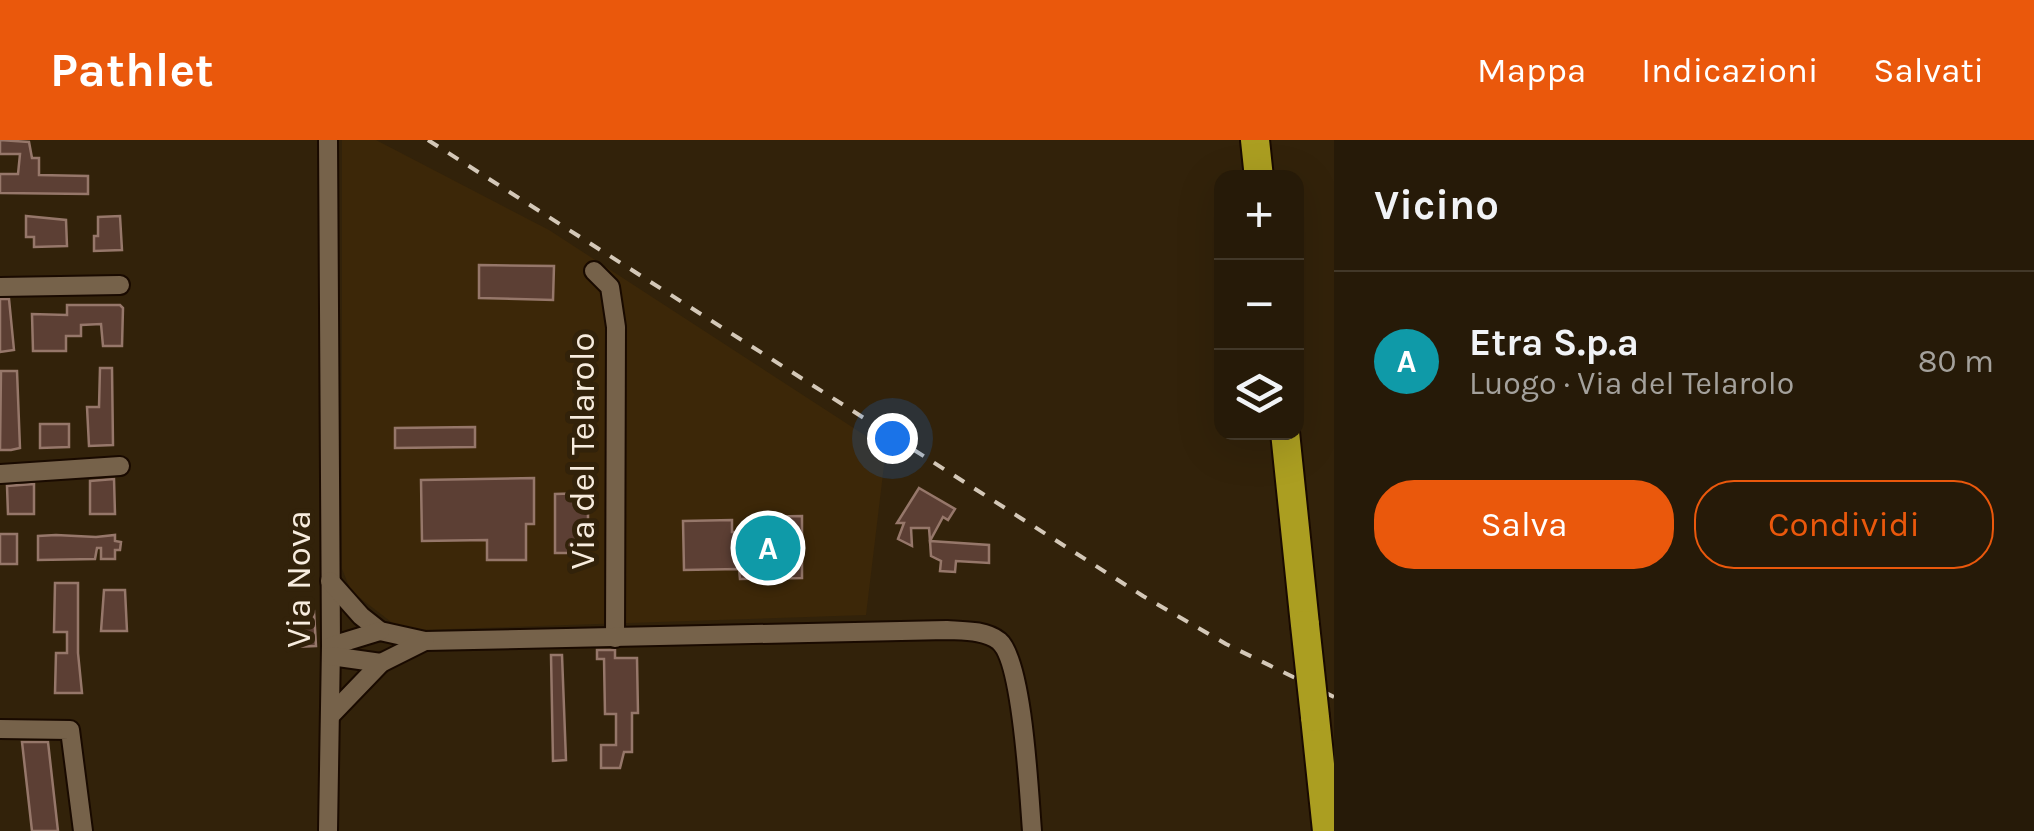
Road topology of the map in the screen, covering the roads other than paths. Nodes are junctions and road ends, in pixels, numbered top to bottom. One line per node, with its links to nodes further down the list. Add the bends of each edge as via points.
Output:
1 (328, 140): 10 (street, Via Nova)
2 (1255, 140): 3 (highway)
3 (1258, 170)
4 (594, 271): 12 (street, Via del Telarolo, via 610,287 616,326)
5 (120, 286): 6 (street)
6 (0, 287)
7 (1286, 440): 21 (highway, bridge)
8 (120, 466): 9 (street)
9 (0, 474)
10 (330, 582): 11 (street); 14 (street, Via Nova)
11 (380, 632): 13 (street); 14 (street)
12 (614, 638): 13 (street); 20 (street, via 947,630 996,638 1014,676)
13 (425, 641): 15 (street)
14 (331, 651): 15 (street); 16 (street, Via Nova)
15 (381, 663): 16 (street)
16 (330, 716): 19 (street, Via Nova)
17 (0, 729): 18 (street, via 70,730)
18 (83, 831)
19 (328, 831)
20 (1032, 831)
21 (1327, 831)

